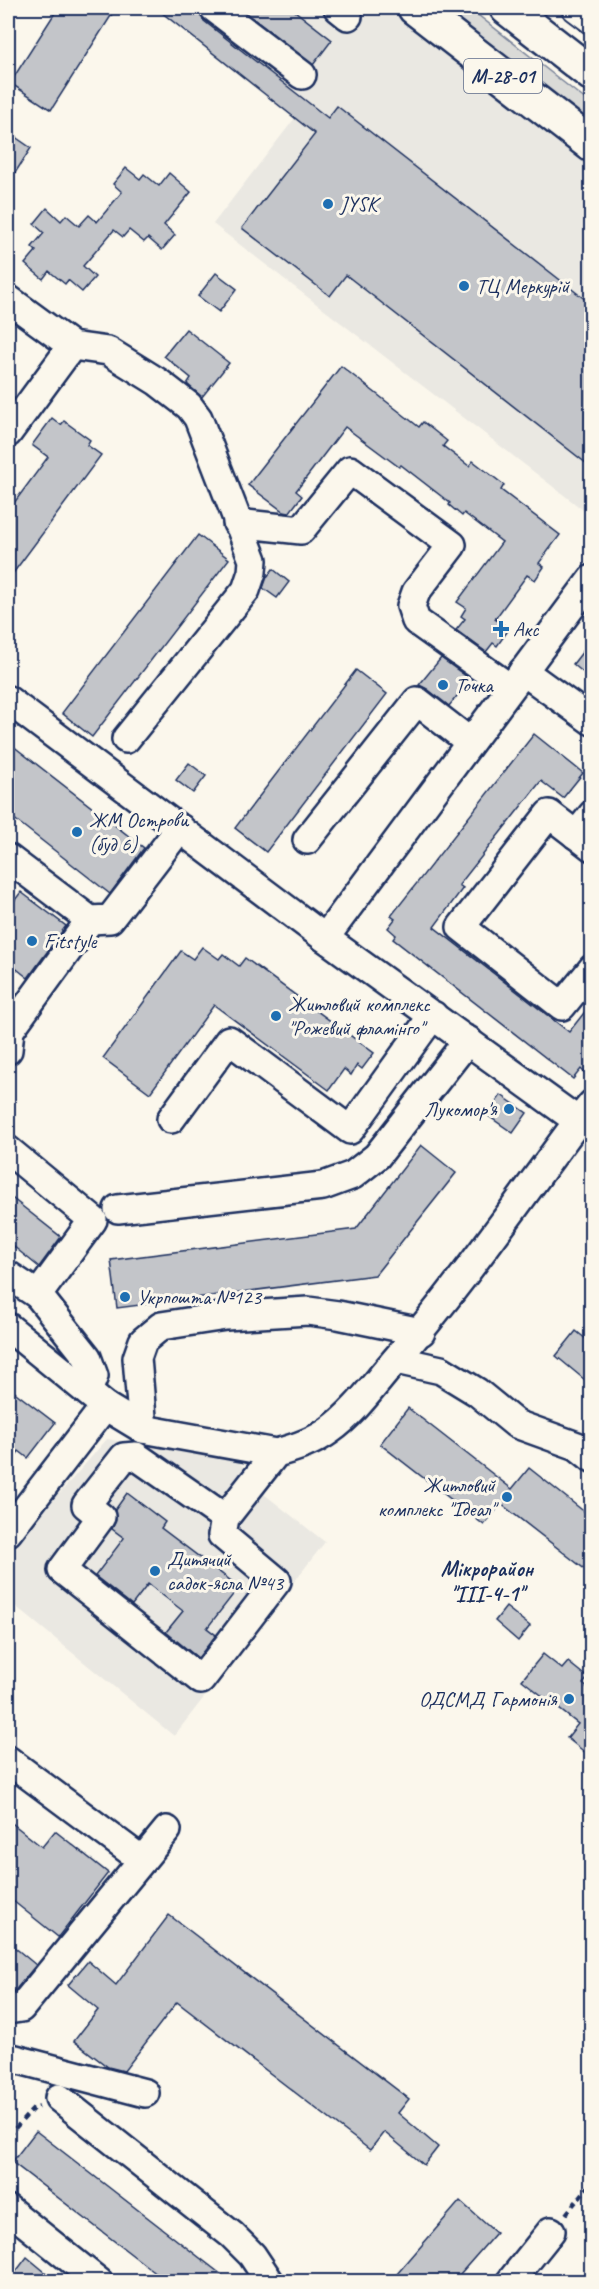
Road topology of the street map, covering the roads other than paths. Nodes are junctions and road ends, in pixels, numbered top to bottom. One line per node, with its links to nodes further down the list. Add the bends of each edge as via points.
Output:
1 (214, 8): 7 (street)
2 (415, 8): 8 (highway, М-28-01)
3 (576, 8): 5 (street)
4 (514, 10): 6 (highway, М-28-01)
5 (591, 20)
6 (591, 74)
7 (302, 75)
8 (591, 145)
9 (8, 299): 10 (street)
10 (72, 346): 11 (street); 12 (street, via 108,351 189,406 198,418)
11 (8, 433)
12 (237, 523): 14 (street, via 301,530 350,470 452,545 416,592 411,606 416,621); 17 (street, via 253,560 246,590)
13 (591, 579): 14 (street)
14 (517, 680): 16 (street); 18 (street)
15 (8, 700): 19 (street)
16 (591, 721)
17 (126, 739)
18 (470, 742): 21 (street, via 417,701); 24 (street)
19 (180, 828): 23 (street, via 110,919); 24 (street)
20 (586, 833): 25 (street, via 549,814 461,927 562,1006)
21 (307, 840)
22 (8, 858): 23 (street)
23 (90, 920): 28 (street, via 9,1030)
24 (325, 938): 26 (street)
25 (591, 969)
26 (433, 1015): 27 (street); 30 (street, via 350,1130 229,1040)
27 (468, 1040): 29 (street); 32 (street, via 377,1156 353,1175 323,1186)
28 (8, 1050)
29 (588, 1108): 36 (street)
30 (171, 1119)
31 (8, 1150): 34 (street, via 93,1220)
32 (118, 1209)
33 (8, 1275): 34 (street)
34 (38, 1295): 38 (street, via 91,1365)
35 (8, 1327): 38 (street)
36 (421, 1332): 37 (street); 39 (street, via 308,1311 238,1315 160,1326 143,1341 137,1358)
37 (396, 1360): 40 (street, via 332,1429 317,1439); 41 (street, via 441,1371 477,1392 516,1424 577,1446)
38 (97, 1399): 39 (street); 43 (street)
39 (143, 1429): 40 (street)
40 (276, 1453): 42 (street)
41 (591, 1458)
42 (225, 1518): 42 (street, via 136,1455 124,1457 86,1505 101,1517 62,1570 201,1680 277,1581 222,1535)
43 (8, 1532)
44 (8, 1760): 46 (street)
45 (167, 1830): 46 (street)
46 (142, 1860): 47 (street, via 21,2008)
47 (8, 2010)
48 (8, 2057): 49 (street)
49 (146, 2093)
50 (59, 2098): 54 (street, via 232,2235)
51 (8, 2209): 53 (street)
52 (551, 2231): 55 (street)
53 (99, 2282)
54 (270, 2282)
55 (510, 2282)

